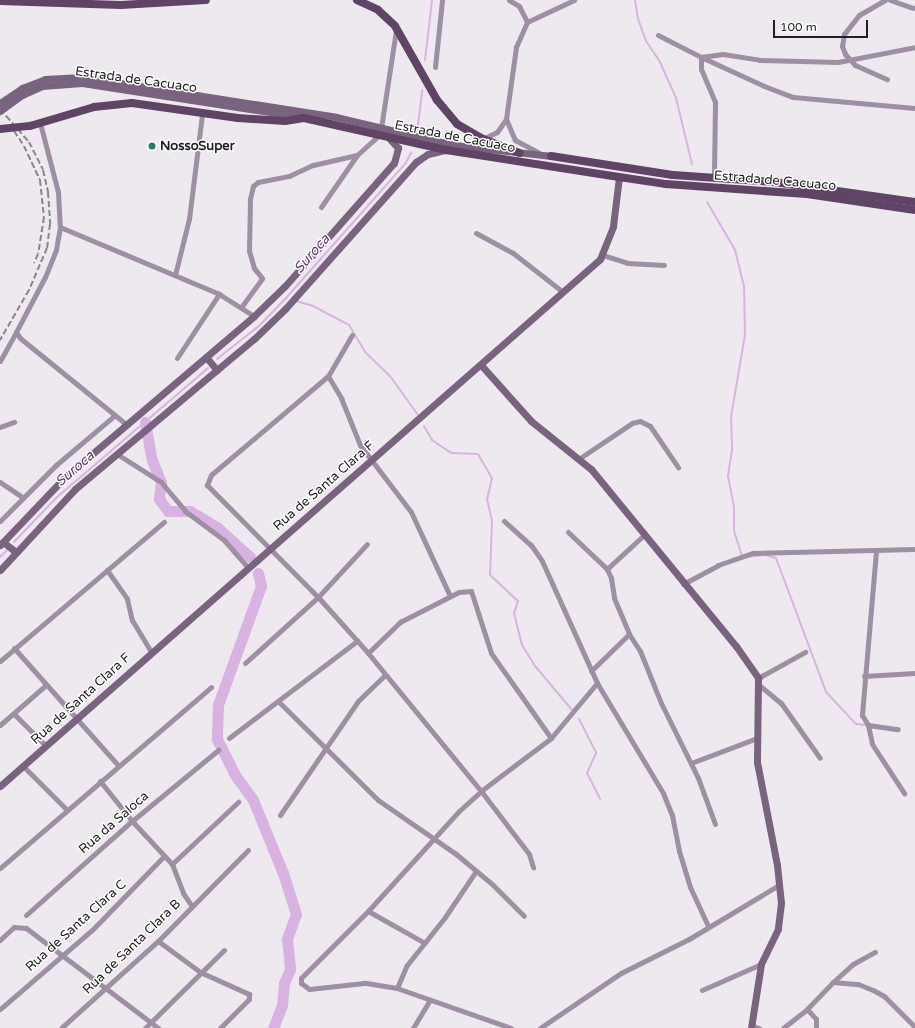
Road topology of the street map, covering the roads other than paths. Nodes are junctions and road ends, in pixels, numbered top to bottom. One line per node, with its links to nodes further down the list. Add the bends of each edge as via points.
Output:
1 (206, 0): 8 (main road, via 121,5)
2 (357, 0): 11 (main road, Estrada de Cacuaco, via 378,10)
3 (442, 0): 16 (street)
4 (509, 0): 10 (street, via 525,13)
5 (574, 0): 10 (street)
6 (885, 0): 15 (street, via 865,10 844,34 842,46)
7 (890, 0): 9 (street)
8 (0, 1)
9 (913, 8)
10 (527, 22): 22 (street, via 516,47)
11 (396, 29): 25 (street); 28 (main road, Estrada de Cacuaco, via 437,100 457,124)
12 (658, 35): 14 (street)
13 (915, 47): 15 (street)
14 (701, 57): 15 (street, via 723,54 767,60); 19 (street, via 793,97); 35 (street, via 701,69 716,102)
15 (850, 60): 17 (street, via 859,68)
16 (435, 67)
17 (887, 79)
18 (1, 107): 21 (main road, Estrada de Cacuaco, via 42,86 82,83); 25 (main road, Estrada de Cacuaco, via 33,83 71,76 288,109)
19 (915, 108)
20 (202, 114): 21 (main road, via 285,121); 23 (main road, bridge, via 132,103 94,107); 43 (street, via 189,219)
21 (304, 118): 25 (main road, Estrada de Cacuaco)
22 (506, 119): 28 (street, via 497,132); 33 (street, via 512,134 520,144)
23 (40, 123): 24 (main road, bridge); 39 (street, via 58,192)
24 (0, 129)
25 (380, 131): 26 (main road, Estrada de Cacuaco); 27 (main road, Estrada de Cacuaco); 32 (street)
26 (389, 138): 27 (main road, Estrada de Cacuaco); 47 (main road, via 398,148 394,163 285,286)
27 (410, 138): 29 (main road, Estrada de Cacuaco)
28 (483, 139): 31 (main road, Estrada de Cacuaco)
29 (422, 141): 30 (main road, Estrada de Cacuaco); 31 (main road, Estrada de Cacuaco)
30 (446, 150): 34 (main road, Estrada de Cacuaco); 54 (main road, via 428,154 416,162 285,309)
31 (519, 153): 33 (main road, Estrada de Cacuaco)
32 (357, 155): 37 (street); 46 (street, via 313,165 289,176 258,182 253,186 250,199 249,251 254,268 262,278)
33 (551, 156): 35 (main road, Estrada de Cacuaco, via 673,175)
34 (619, 177): 38 (main road, Estrada de Cacuaco, via 666,184 807,194); 41 (main road, Rua de Santa Clara F, via 614,222)
35 (714, 178): 36 (main road, Estrada de Cacuaco, via 789,183)
36 (915, 202)
37 (321, 207)
38 (915, 210)
39 (60, 227): 43 (street); 48 (street, via 56,250 45,277)
40 (476, 233): 44 (street, via 513,253)
41 (603, 255): 42 (street, via 627,263); 44 (main road, Rua de Santa Clara F)
42 (664, 265)
43 (175, 275): 45 (street)
44 (563, 292): 53 (main road, Rua de Santa Clara F)
45 (219, 294): 46 (street); 51 (street)
46 (242, 306): 47 (street)
47 (254, 316): 50 (main road)
48 (16, 332): 52 (street); 56 (street)
49 (352, 335): 55 (street)
50 (206, 357): 54 (main road); 58 (main road)
51 (177, 358)
52 (0, 360)
53 (481, 365): 61 (main road, via 531,421); 62 (main road, Rua de Santa Clara F)
54 (217, 370): 60 (main road)
55 (328, 376): 62 (street, via 341,398 360,445); 73 (street, via 208,479 207,485)
56 (114, 416): 58 (street); 65 (street)
57 (14, 422): 59 (street)
58 (127, 425): 71 (main road, via 65,477)
59 (0, 426)
60 (118, 454): 76 (main road, via 75,489); 77 (street, via 161,482 184,511 224,540)
61 (580, 458): 63 (street, via 632,423 640,421 650,426); 70 (main road)
62 (372, 461): 73 (main road, Rua de Santa Clara F); 82 (street, via 411,512)
63 (678, 466)
64 (0, 482): 65 (street)
65 (22, 497): 67 (street)
66 (504, 520): 92 (street, via 531,546 542,561)
67 (0, 521)
68 (164, 522): 80 (street)
69 (568, 532): 78 (street)
70 (645, 534): 78 (street); 81 (main road)
71 (1, 543): 76 (main road)
72 (367, 544): 83 (street)
73 (269, 549): 77 (main road, Rua de Santa Clara F); 83 (street)
74 (915, 549): 75 (street)
75 (876, 551): 81 (street, via 753,553 718,566); 95 (street)
76 (16, 552): 79 (main road)
77 (248, 568): 87 (main road, Rua de Santa Clara F)
78 (607, 569): 84 (street, via 616,604)
79 (0, 570)
80 (107, 570): 86 (street); 87 (street, via 127,599 132,620)
81 (683, 584): 96 (main road, via 738,649)
82 (450, 596): 89 (street, via 400,622); 107 (street, via 463,590 474,594 491,653)
83 (318, 597): 85 (street); 91 (street)
84 (629, 634): 92 (street); 113 (street, via 640,651 655,691)
85 (357, 641): 89 (street); 100 (street)
86 (14, 648): 90 (street); 98 (street)
87 (151, 652): 102 (main road, Rua de Santa Clara F)
88 (805, 652): 96 (street)
89 (368, 653): 94 (street)
90 (0, 661)
91 (245, 663)
92 (591, 671): 97 (street)
93 (915, 673): 95 (street)
94 (385, 675): 110 (street, via 358,701); 118 (street)
95 (864, 676): 104 (street, via 862,715)
96 (758, 681): 108 (main road); 112 (street, via 781,702)
97 (597, 683): 107 (street); 137 (street, via 667,800 688,880)
98 (46, 685): 101 (street); 102 (street)
99 (211, 687): 115 (street)
100 (278, 701): 106 (street); 110 (street)
101 (14, 714): 103 (street); 109 (street)
102 (76, 719): 109 (main road, Rua de Santa Clara F); 115 (street)
103 (0, 724)
104 (868, 725): 105 (street); 119 (street, via 872,744)
105 (898, 729)
106 (228, 738)
107 (551, 738): 118 (street)
108 (757, 738): 113 (street); 132 (main road, via 760,778)
109 (46, 746): 114 (main road, Rua de Santa Clara F)
110 (324, 748): 122 (street); 125 (street, via 378,800)
111 (218, 750): 123 (street, Rua da Saloca)
112 (820, 758)
113 (691, 763): 124 (street)
114 (23, 766): 117 (main road, Rua de Santa Clara F); 121 (street)
115 (118, 766): 116 (street)
116 (100, 781): 121 (street); 123 (street, Rua de Santa Clara B)
117 (0, 786)
118 (481, 791): 125 (street); 129 (street, via 529,854)
119 (904, 793)
120 (238, 802): 128 (street)
121 (66, 810): 130 (street)
122 (280, 815)
123 (132, 821): 127 (street, Rua de Santa Clara B); 135 (street, Rua da Saloca)
124 (715, 824)
125 (433, 837): 131 (street); 134 (street)
126 (248, 850): 133 (street)
127 (164, 856): 128 (street, Rua de Santa Clara B); 143 (street, Rua de Santa Clara C, via 124,899)
128 (172, 864): 133 (street, Rua de Santa Clara B, via 183,893)
129 (533, 867)
130 (0, 868)
131 (476, 871): 136 (street); 140 (street)
132 (779, 885): 137 (street); 144 (main road, via 780,923)
133 (191, 905): 139 (street, Rua de Santa Clara B)
134 (368, 911): 140 (street); 148 (street, via 305,973 301,983 309,989 364,983)
135 (26, 915)
136 (524, 916)
137 (708, 926): 162 (street, via 689,939 621,973)
138 (0, 940): 143 (street, via 19,926)
139 (158, 941): 145 (street); 147 (street, Rua de Santa Clara B)
140 (425, 943): 148 (street, via 404,969)
141 (224, 950): 145 (street)
142 (875, 952): 146 (street, via 853,964)
143 (63, 954): 147 (street); 151 (street, Rua de Santa Clara C)
144 (761, 964): 149 (street); 154 (main road)
145 (200, 972): 153 (street); 159 (street, via 249,994 249,999)
146 (832, 982): 152 (street); 155 (street, via 858,984 873,990 884,996)
147 (107, 988): 153 (street); 156 (street, Rua de Santa Clara B)
148 (398, 988): 150 (street)
149 (702, 990)
150 (430, 1000): 160 (street); 161 (street, via 475,1013)
151 (0, 1009)
152 (807, 1009): 164 (street); 165 (street, via 816,1019)
153 (152, 1023): 157 (street); 158 (street)
154 (751, 1026): 163 (street)
155 (915, 1027)
156 (61, 1028)
157 (145, 1028)
158 (158, 1028)
159 (220, 1028)
160 (414, 1028)
161 (511, 1028)
162 (540, 1028)
163 (759, 1028)
164 (783, 1028)
165 (816, 1028)

